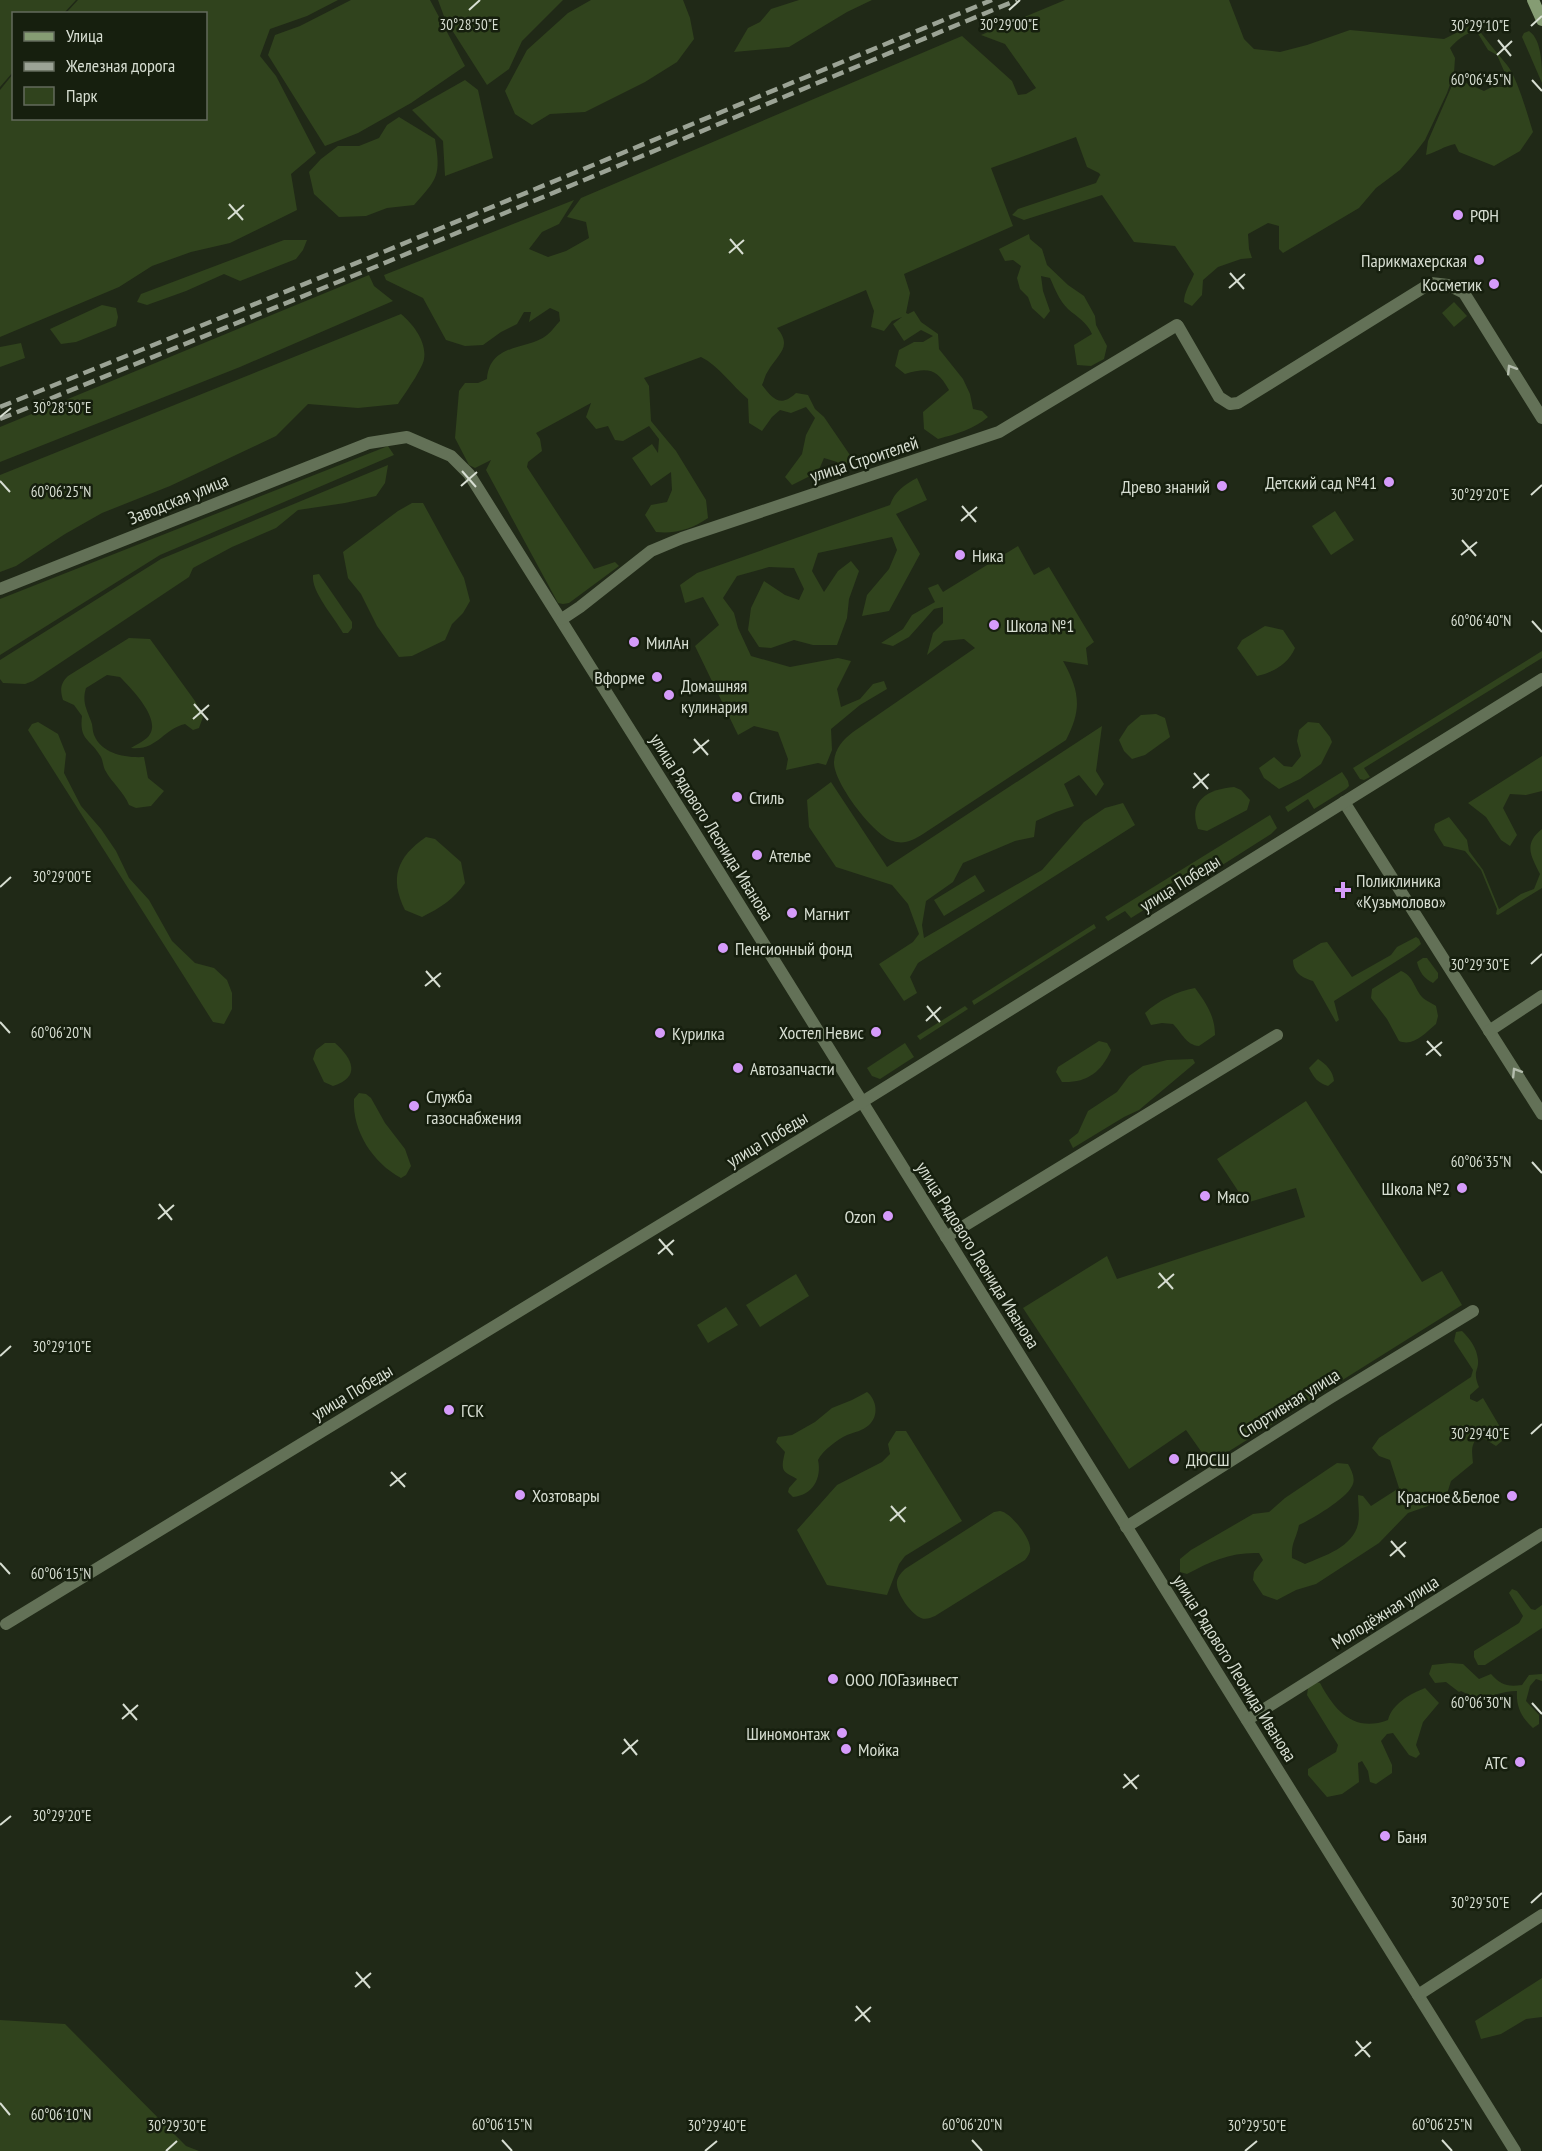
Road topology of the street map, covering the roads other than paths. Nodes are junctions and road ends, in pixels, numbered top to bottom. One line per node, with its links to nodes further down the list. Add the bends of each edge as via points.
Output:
1 (1533, 0): 2 (main road)
2 (1542, 20)
3 (1542, 418): 6 (street, улица Строителей, one-way to 6, via 1464,293 1448,285 1431,283 1238,403 1230,404 1219,397 1178,325 999,432 651,551)
4 (369, 443): 5 (street, Заводская улица); 6 (street, улица Рядового Леонида Иванова, via 407,437 451,456 483,494)
5 (0, 590)
6 (562, 619): 12 (street, улица Рядового Леонида Иванова)
7 (1542, 679): 8 (street, улица Победы)
8 (1344, 802): 10 (street); 12 (street, улица Победы)
9 (1542, 996): 10 (street)
10 (1489, 1030): 13 (street, one-way to 10)
11 (1277, 1035): 14 (street)
12 (862, 1102): 14 (street, улица Рядового Леонида Иванова); 18 (street, улица Победы)
13 (1542, 1114)
14 (946, 1237): 16 (street, улица Рядового Леонида Иванова)
15 (1473, 1311): 16 (street, Спортивная улица)
16 (1126, 1527): 19 (street, улица Рядового Леонида Иванова)
17 (1542, 1534): 19 (street, Молодёжная улица)
18 (6, 1624)
19 (1246, 1720): 21 (street, улица Рядового Леонида Иванова)
20 (1542, 1915): 21 (street)
21 (1418, 1995): 22 (street, улица Рядового Леонида Иванова)
22 (1515, 2151)

